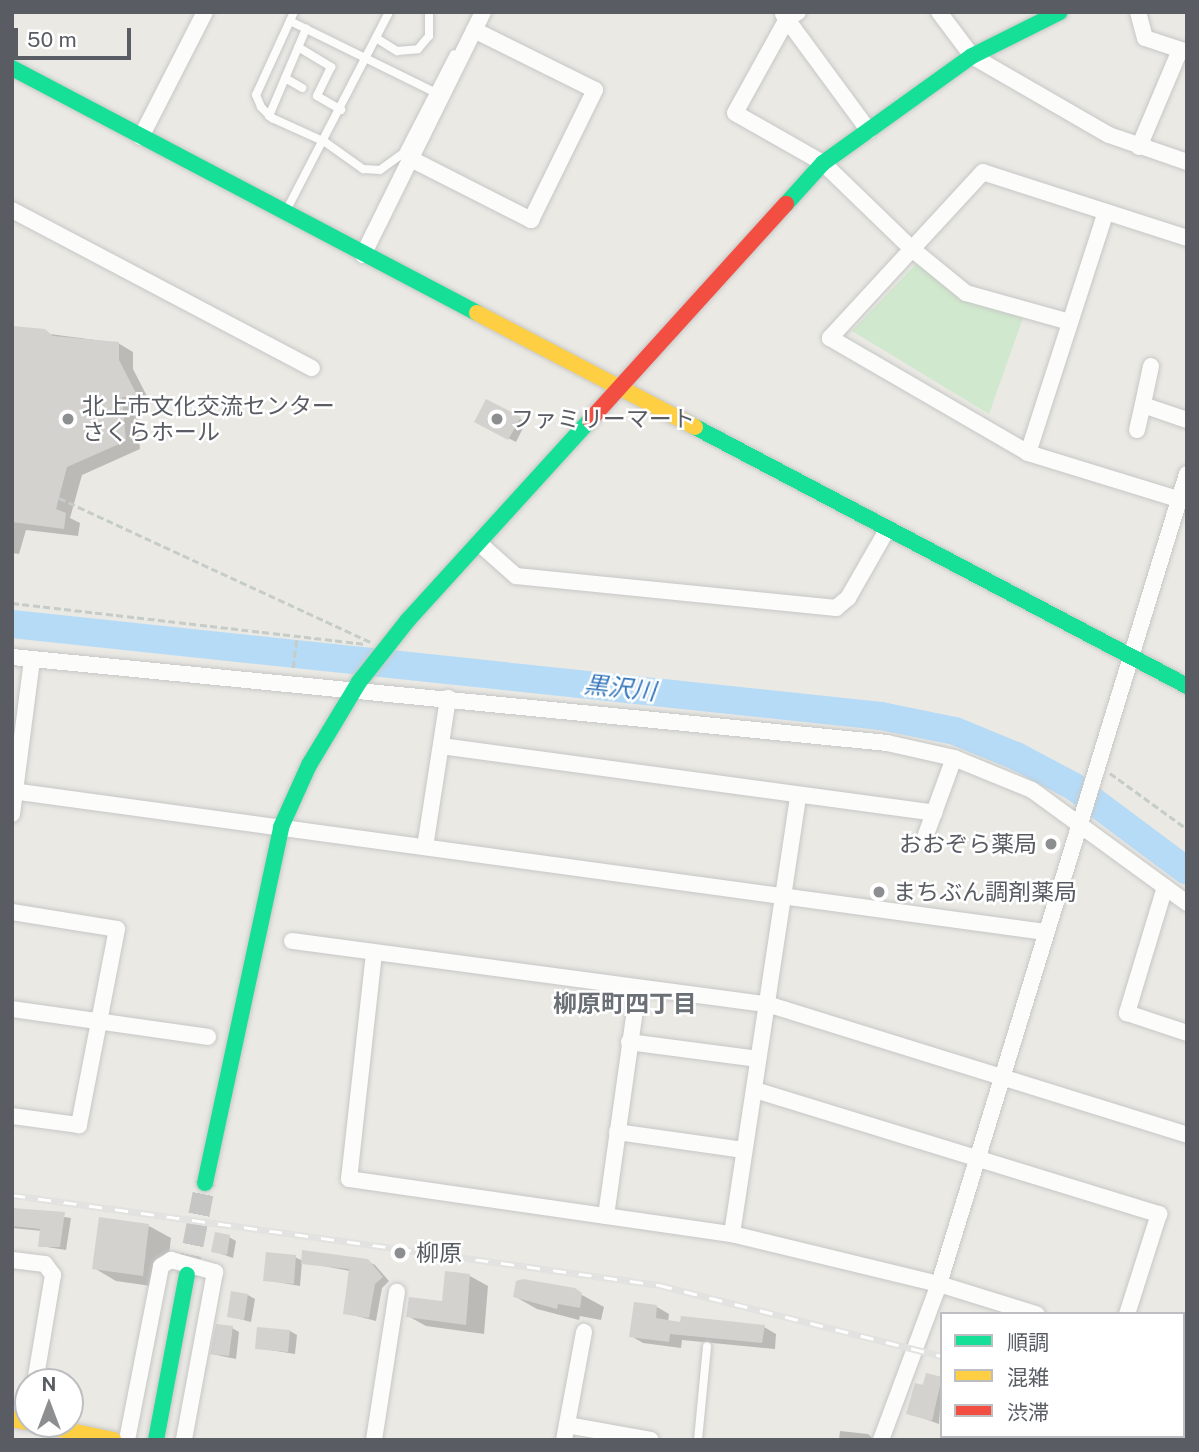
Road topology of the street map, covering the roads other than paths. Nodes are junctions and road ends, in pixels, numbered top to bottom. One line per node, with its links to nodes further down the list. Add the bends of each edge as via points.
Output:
1 (205, 12): 25 (street)
2 (389, 12): 13 (lane)
3 (429, 12): 13 (lane, via 429,36 418,50 397,51)
4 (476, 12): 21 (lane)
5 (483, 12): 12 (street)
6 (939, 12): 16 (street)
7 (1060, 12): 16 (street)
8 (1138, 12): 15 (street, via 1145,38)
9 (789, 15): 24 (street); 30 (street, via 735,113)
10 (292, 16): 11 (lane); 23 (lane, via 256,95)
11 (306, 29): 14 (lane); 17 (lane)
12 (474, 30): 28 (street); 28 (street, via 595,90 531,220)
13 (376, 38): 17 (lane)
14 (298, 47): 19 (lane); 22 (lane, via 331,67 317,96)
15 (1183, 51): 27 (street)
16 (972, 56): 24 (street); 27 (street, via 1109,135)
17 (366, 58): 21 (lane); 22 (lane)
18 (12, 68): 25 (street)
19 (285, 78): 20 (lane); 23 (lane)
20 (302, 88)
21 (434, 92): 26 (lane, via 402,153 380,170 363,169)
22 (341, 110): 26 (lane)
23 (269, 116): 26 (lane)
24 (869, 131): 30 (street)
25 (141, 136): 33 (street)
26 (325, 142): 33 (lane)
27 (1139, 147): 29 (street)
28 (411, 159): 36 (street)
29 (1187, 162)
30 (823, 163): 35 (street); 40 (street)
31 (12, 210): 39 (street)
32 (1106, 212): 34 (street); 35 (street, via 983,172); 37 (street)
33 (285, 214): 36 (street)
34 (1187, 238)
35 (912, 249): 37 (street, via 966,293); 44 (street, via 830,338)
36 (363, 255): 40 (street)
37 (1070, 322): 44 (street)
38 (1151, 366): 41 (street)
39 (312, 368)
40 (622, 389): 47 (street); 48 (street)
41 (1143, 405): 42 (street); 43 (street)
42 (1187, 420)
43 (1137, 430)
44 (1028, 453): 46 (street)
45 (1187, 474): 46 (street)
46 (1183, 501): 49 (street)
47 (887, 530): 48 (street, via 848,598 836,608 516,576); 49 (street)
48 (480, 544): 52 (street)
49 (1131, 656): 53 (street); 61 (street)
50 (12, 657): 51 (street)
51 (32, 659): 52 (street); 57 (street)
52 (357, 686): 54 (street); 62 (street, via 309,765)
53 (1187, 686)
54 (448, 698): 55 (street); 56 (street, via 887,743)
55 (441, 746): 58 (street); 64 (street)
56 (954, 758): 59 (street); 61 (street, via 1032,790)
57 (14, 791): 60 (street); 62 (street)
58 (798, 797): 59 (street); 66 (street)
59 (934, 813): 63 (street)
60 (12, 814)
61 (1081, 819): 65 (street); 69 (street)
62 (281, 827): 64 (street); 87 (street)
63 (924, 840)
64 (425, 847): 66 (street)
65 (1165, 887): 67 (street); 76 (street, via 1127,1013)
66 (782, 898): 69 (street); 73 (street)
67 (1187, 903)
68 (12, 912): 75 (street, via 117,929)
69 (1045, 932): 80 (street)
70 (292, 941): 71 (street)
71 (374, 953): 72 (street); 88 (street, via 349,1179)
72 (638, 989): 73 (street); 78 (street)
73 (767, 1003): 79 (street); 80 (street)
74 (12, 1009): 75 (street)
75 (99, 1022): 77 (street); 82 (street, via 79,1125)
76 (1187, 1033)
77 (208, 1037)
78 (629, 1042): 79 (street); 83 (street)
79 (758, 1059): 81 (street)
80 (1002, 1074): 84 (street); 86 (street)
81 (755, 1090): 85 (street); 86 (street)
82 (12, 1116)
83 (617, 1132): 85 (street); 88 (street)
84 (1186, 1134)
85 (743, 1150): 89 (street)
86 (977, 1159): 92 (street); 95 (street, via 1159,1213)
87 (205, 1183)
88 (606, 1216): 89 (street)
89 (732, 1234): 92 (street)
90 (12, 1260): 98 (street, via 45,1264 53,1275)
91 (187, 1275): 103 (street)
92 (939, 1284): 94 (street); 108 (street)
93 (397, 1292): 105 (street)
94 (1030, 1312)
95 (1128, 1312)
96 (584, 1332): 99 (street)
97 (708, 1346): 107 (lane)
98 (38, 1368)
99 (566, 1432): 106 (street)
100 (84, 1434): 101 (street)
101 (113, 1440)
102 (127, 1440): 104 (street, via 161,1266 171,1261 215,1272)
103 (156, 1440)
104 (184, 1440)
105 (374, 1440)
106 (651, 1440)
107 (698, 1440)
108 (881, 1440)

